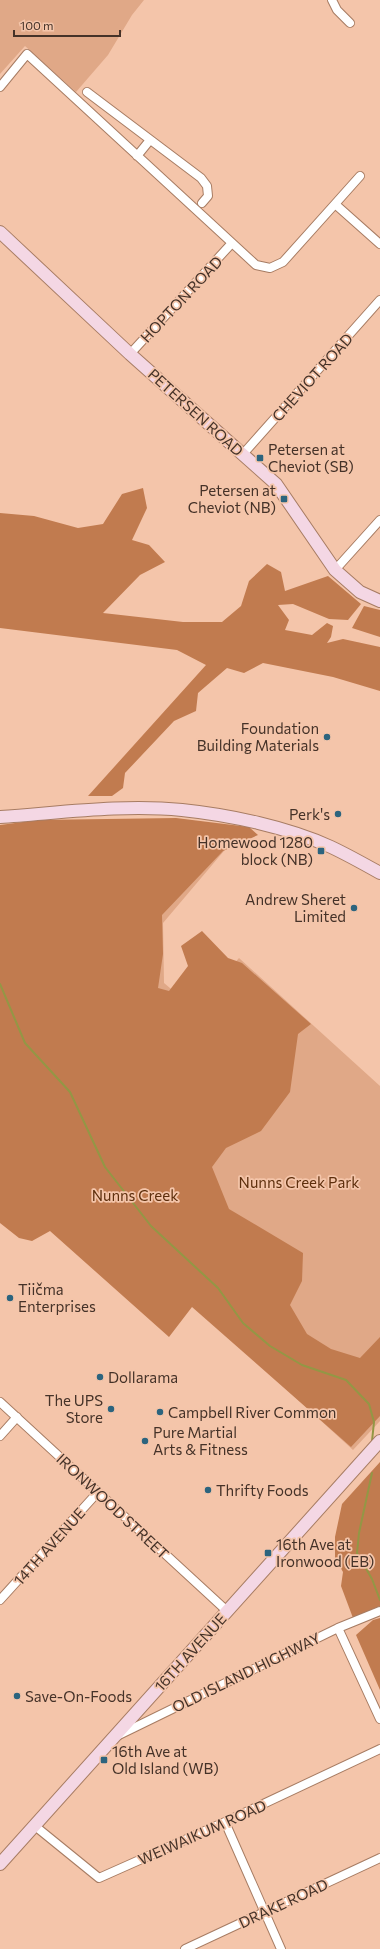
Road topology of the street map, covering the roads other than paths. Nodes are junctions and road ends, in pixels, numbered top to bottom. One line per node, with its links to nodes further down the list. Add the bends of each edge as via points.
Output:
1 (332, 0): 2 (street, via 337,10)
2 (350, 23)
3 (0, 87): 6 (street, via 27,54)
4 (88, 92): 5 (street)
5 (150, 140): 6 (street); 8 (street, via 201,178 208,196)
6 (137, 156): 11 (street)
7 (360, 176): 9 (street)
8 (202, 203)
9 (335, 204): 11 (street, via 283,262 270,268 256,265); 12 (street)
10 (0, 232): 14 (street, PETERSEN ROAD)
11 (232, 243): 14 (street, HOPTON ROAD)
12 (380, 244)
13 (380, 300): 15 (street, CHEVIOT ROAD)
14 (130, 354): 15 (street, PETERSEN ROAD)
15 (243, 454): 17 (street, PETERSEN ROAD, via 276,484)
16 (380, 520): 17 (street)
17 (335, 570): 18 (street, PETERSEN ROAD, via 360,592)
18 (380, 601)
19 (0, 817): 20 (street, via 118,808 217,814 287,831 331,847)
20 (380, 873)
21 (0, 1402): 22 (street, IRONWOOD STREET)
22 (17, 1417): 23 (street); 25 (street, IRONWOOD STREET)
23 (0, 1436)
24 (380, 1441): 27 (street, 16TH AVENUE)
25 (98, 1492): 26 (street, 14TH AVENUE); 27 (street, IRONWOOD STREET)
26 (0, 1600)
27 (226, 1611): 31 (street, 16TH AVENUE)
28 (380, 1612): 29 (street, OLD ISLAND HIGHWAY)
29 (338, 1628): 30 (street); 31 (street, OLD ISLAND HIGHWAY)
30 (380, 1719)
31 (114, 1737): 34 (street, 16TH AVENUE)
32 (380, 1749): 33 (street, WEIWAIKUM ROAD)
33 (225, 1822): 34 (street, WEIWAIKUM ROAD, via 99,1878); 37 (street)
34 (35, 1826): 36 (street, 16TH AVENUE)
35 (380, 1858): 37 (street, DRAKE ROAD)
36 (0, 1864)
37 (264, 1912): 38 (street, DRAKE ROAD); 39 (street)
38 (185, 1949)
39 (281, 1949)

